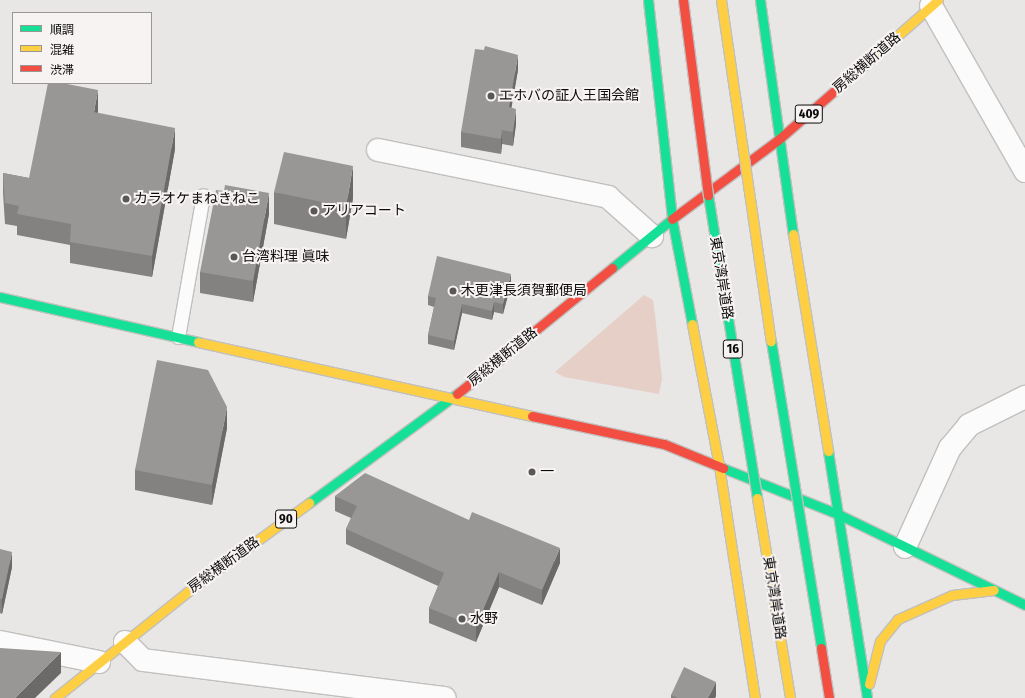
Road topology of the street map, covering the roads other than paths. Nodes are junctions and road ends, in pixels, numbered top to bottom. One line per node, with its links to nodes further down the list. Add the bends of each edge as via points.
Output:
1 (648, 0): 10 (main road)
2 (683, 0): 28 (main road, 東京湾岸道路 / 16, bridge, via 703,167)
3 (721, 0): 29 (main road, bridge, via 741,152)
4 (760, 0): 6 (main road)
5 (935, 3): 6 (main road, 房総横断道路 / 409); 8 (street)
6 (778, 140): 10 (main road, 房総横断道路 / 409); 17 (main road)
7 (378, 150): 11 (street, via 608,197)
8 (1025, 171)
9 (203, 195): 13 (lane)
10 (672, 219): 11 (main road, 房総横断道路 / 90); 16 (main road)
11 (652, 236): 15 (main road, 房総横断道路 / 90)
12 (0, 297): 13 (main road)
13 (178, 337): 15 (main road)
14 (1025, 396): 18 (street, via 969,425 950,448)
15 (450, 399): 16 (main road, via 664,444); 22 (main road, 房総横断道路 / 90, via 196,585)
16 (719, 466): 17 (main road); 27 (main road)
17 (838, 514): 18 (main road); 30 (main road)
18 (905, 547): 19 (main road)
19 (994, 590): 20 (main road); 30 (main road, via 952,595 898,619 880,641 871,667)
20 (1025, 605)
21 (0, 642): 23 (street)
22 (125, 642): 23 (main road, 房総横断道路 / 90); 24 (street, via 143,660)
23 (99, 662): 25 (main road, 房総横断道路 / 90)
24 (375, 693): 26 (street)
25 (55, 698)
26 (445, 698)
27 (755, 698)
28 (790, 698)
29 (829, 698)
30 (867, 698)

